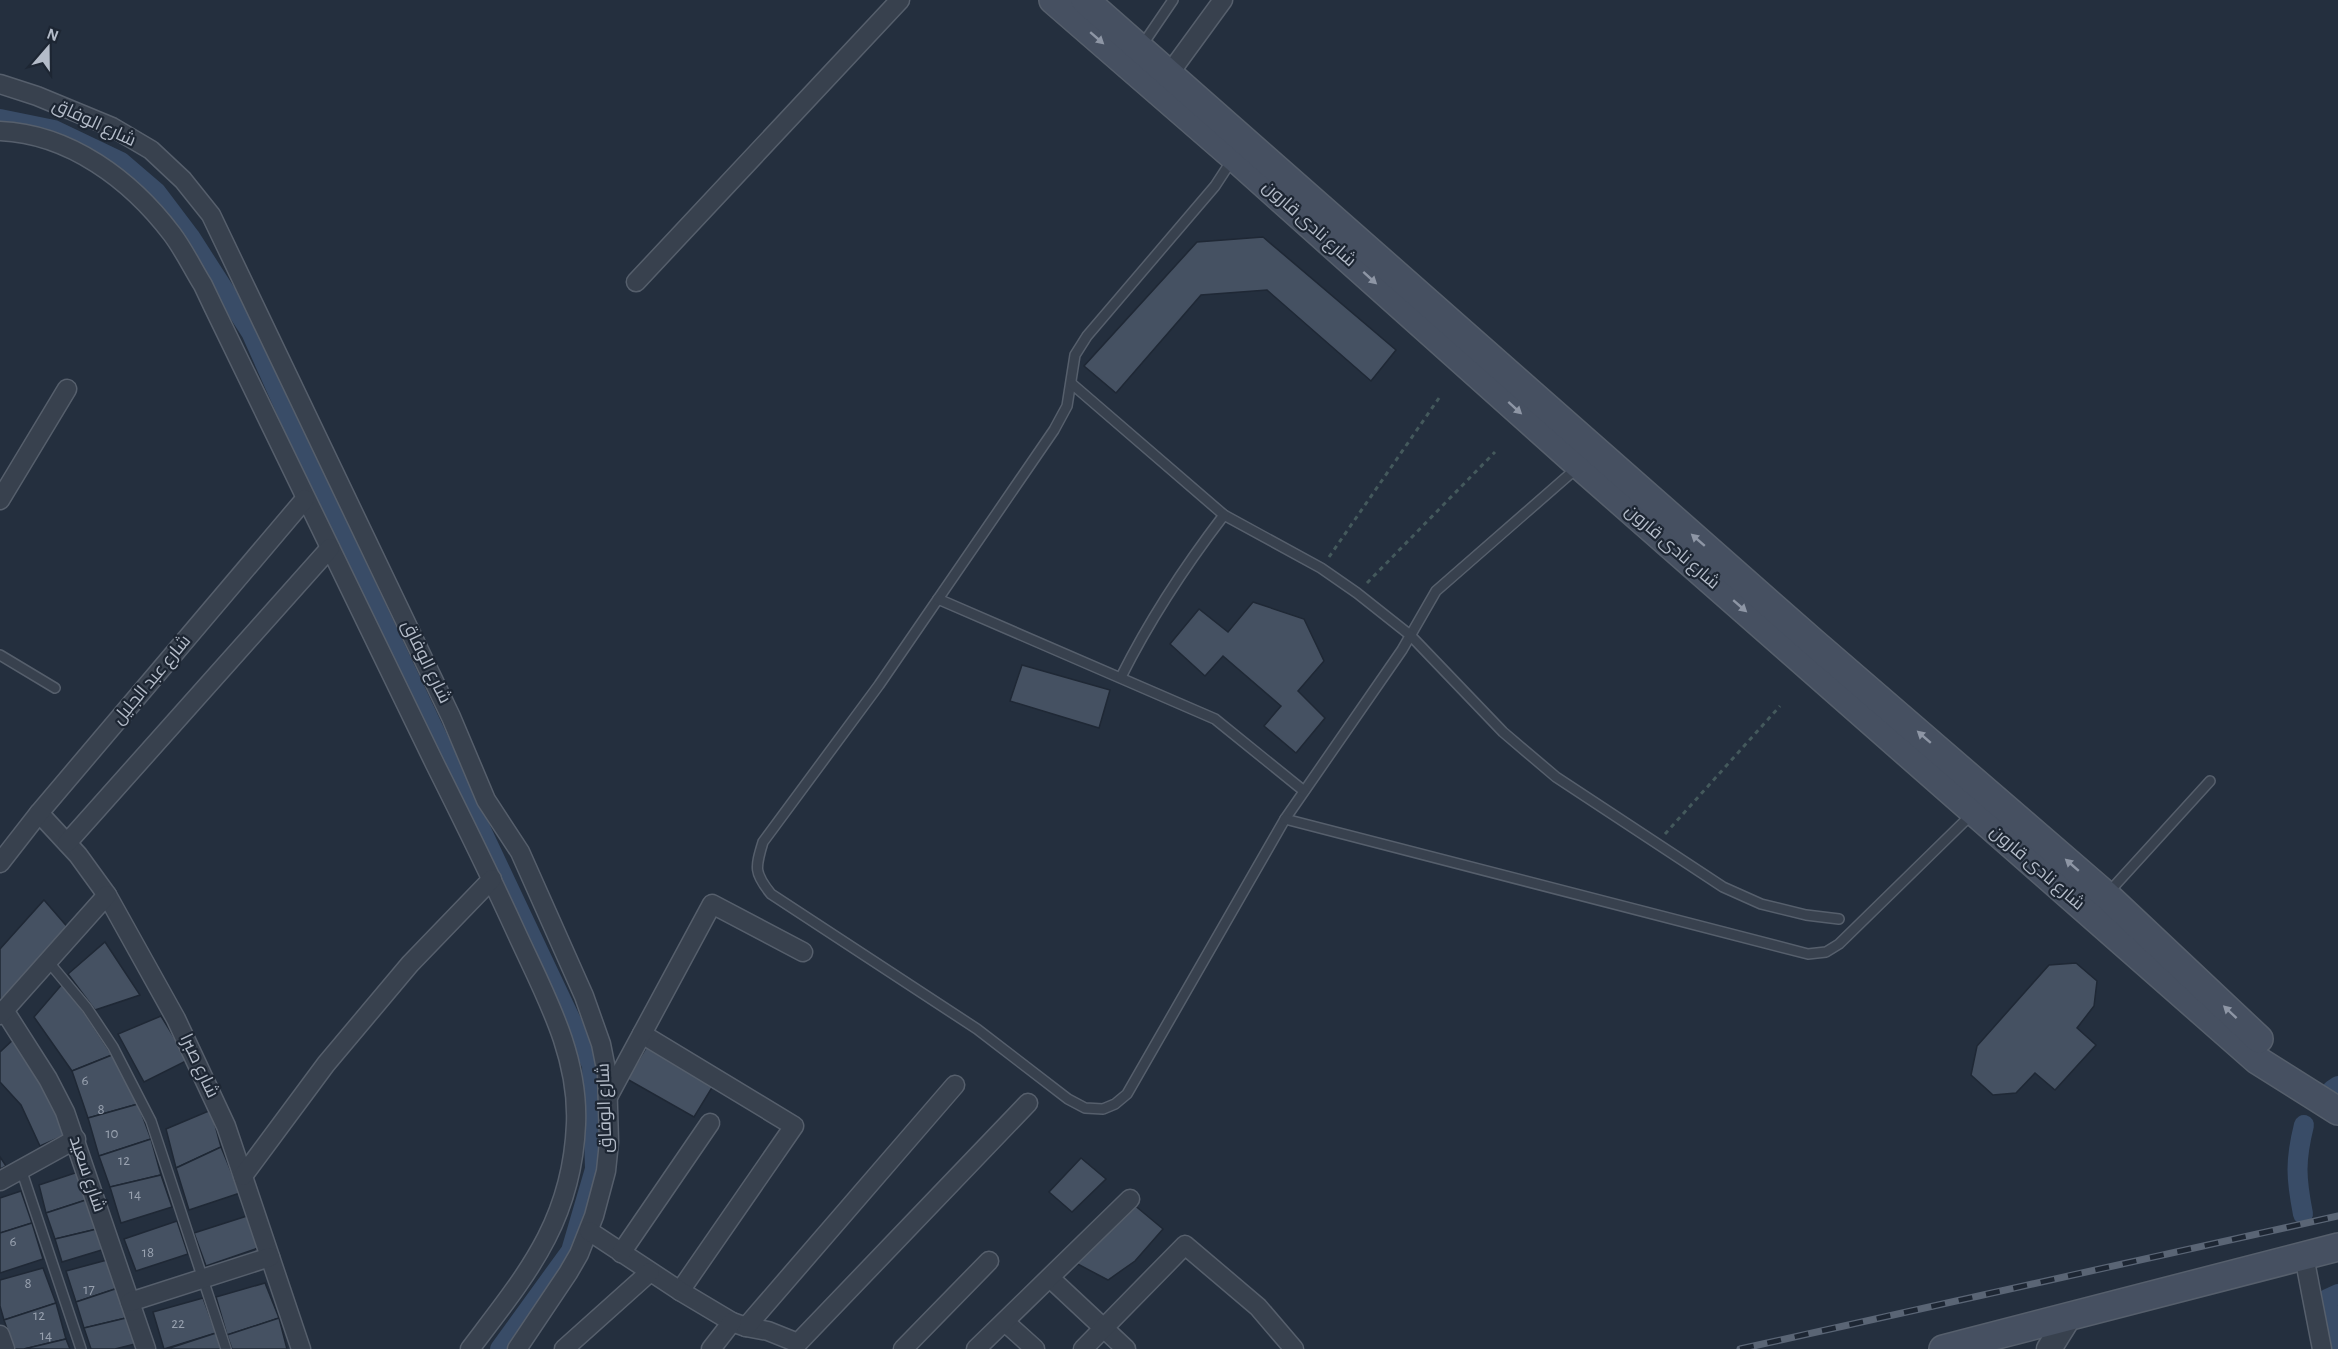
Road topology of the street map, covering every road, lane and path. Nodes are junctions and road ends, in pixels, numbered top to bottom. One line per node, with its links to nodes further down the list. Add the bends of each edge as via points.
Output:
1 (900, 0): 11 (street)
2 (1053, 0): 10 (main road, شارع نادى قارون, one-way to 10)
3 (1085, 0): 6 (main road, شارع نادى قارون)
4 (1173, 0): 6 (lane)
5 (1223, 0): 7 (street)
6 (1140, 48): 7 (main road, شارع نادى قارون)
7 (1169, 74): 10 (main road, شارع نادى قارون)
8 (0, 84): 48 (street, شارع الوفاق, via 111,127 151,150 183,180 211,215 452,717 486,800 520,852 602,1044)
9 (0, 130): 17 (street, شارع الوفاق, via 37,137 90,157 111,172 172,234 203,285)
10 (1240, 149): 12 (lane, via 1215,186 1087,336 1075,355); 16 (main road, شارع نادى قارون, one-way to 16); 25 (main road, شارع نادى قارون, one-way to 10)
11 (636, 282)
12 (1072, 384): 19 (lane); 23 (lane, via 1054,430)
13 (67, 389): 18 (street)
14 (1438, 398): 21 (path)
15 (1496, 452): 22 (path)
16 (1580, 465): 24 (lane, via 1436,591); 25 (main road, شارع نادى قارون, one-way to 25)
17 (305, 499): 20 (street, شارع الوفاق); 33 (street, شارع عبد الجليل)
18 (0, 500)
19 (1224, 515): 21 (lane); 27 (lane, via 1147,627)
20 (330, 548): 35 (street); 38 (street, شارع الوفاق)
21 (1321, 568): 22 (lane)
22 (1358, 593): 24 (lane)
23 (938, 599): 27 (lane); 34 (lane, via 836,746 763,842 757,860 758,878 771,894 977,1029 1068,1099 1085,1108 1103,1109 1127,1094)
24 (1410, 635): 31 (lane); 36 (lane, via 1503,732 1556,777)
25 (1806, 650): 32 (main road, شارع نادى قارون); 40 (main road, شارع نادى قارون, one-way to 25)
26 (0, 655): 28 (lane)
27 (1120, 677): 31 (lane, via 1215,719)
28 (55, 688)
29 (1780, 706): 36 (path)
30 (2210, 781): 40 (lane)
31 (1304, 791): 34 (lane)
32 (1974, 812): 34 (lane, via 1839,944 1826,952 1808,954); 47 (main road, شارع نادى قارون, via 2257,1060)
33 (39, 813): 35 (street, شارع صبرا); 37 (street, شارع عبد الجليل)
34 (1285, 819)
35 (67, 843): 39 (street, شارع صبرا)
36 (1657, 843): 41 (lane, via 1723,887 1761,904)
37 (0, 863)
38 (492, 879): 54 (street, via 394,982 326,1064); 81 (street, شارع الوفاق, via 565,1039 574,1080 576,1122 565,1193 546,1242)
39 (107, 895): 43 (street); 54 (street, شارع صبرا, via 176,1019 226,1126)
40 (2106, 895): 47 (main road, شارع نادى قارون, one-way to 40, via 2278,1056)
41 (1839, 919)
42 (803, 951): 45 (street, via 712,904)
43 (47, 960): 44 (street); 64 (lane, via 87,1008 133,1083 151,1121)
44 (2, 1012): 52 (street, شارع سعيد, via 57,1095)
45 (642, 1035): 48 (street); 66 (street, via 794,1126)
46 (955, 1085): 70 (street)
47 (2298, 1085): 50 (main road, شارع نادى قارون)
48 (608, 1097): 57 (street, شارع الوفاق, via 606,1171)
49 (1028, 1103): 73 (street)
50 (2338, 1112)
51 (710, 1123): 59 (street)
52 (76, 1139): 53 (street); 67 (street, شارع سعيد)
53 (21, 1169): 55 (street); 77 (lane)
54 (243, 1176): 61 (street, شارع صبرا)
55 (0, 1181)
56 (1130, 1199): 65 (street)
57 (589, 1232): 59 (street); 82 (street, شارع الوفاق, via 568,1273)
58 (2338, 1247): 60 (main road)
59 (621, 1253): 63 (street)
60 (2304, 1256): 68 (main road); 91 (street)
61 (270, 1257): 64 (street); 80 (street, شارع صبرا)
62 (989, 1261): 84 (street)
63 (650, 1272): 66 (street); 74 (street)
64 (203, 1278): 67 (street); 79 (lane)
65 (1050, 1278): 69 (street); 71 (street)
66 (680, 1291): 70 (street)
67 (130, 1302): 78 (street, شارع سعيد)
68 (2068, 1317): 75 (main road); 90 (street)
69 (1005, 1322): 85 (street); 86 (street)
70 (739, 1325): 73 (street, via 768,1330); 83 (street)
71 (1104, 1328): 87 (street); 88 (street); 89 (street, via 1185,1245 1258,1307)
72 (0, 1335): 76 (street)
73 (802, 1346)
74 (567, 1348)
75 (1953, 1348)
76 (4, 1349)
77 (81, 1349)
78 (146, 1349)
79 (226, 1349)
80 (300, 1349)
81 (470, 1349)
82 (517, 1349)
83 (711, 1349)
84 (903, 1349)
85 (976, 1349)
86 (1035, 1349)
87 (1083, 1349)
88 (1126, 1349)
89 (1294, 1349)
90 (2049, 1349)
91 (2322, 1349)

